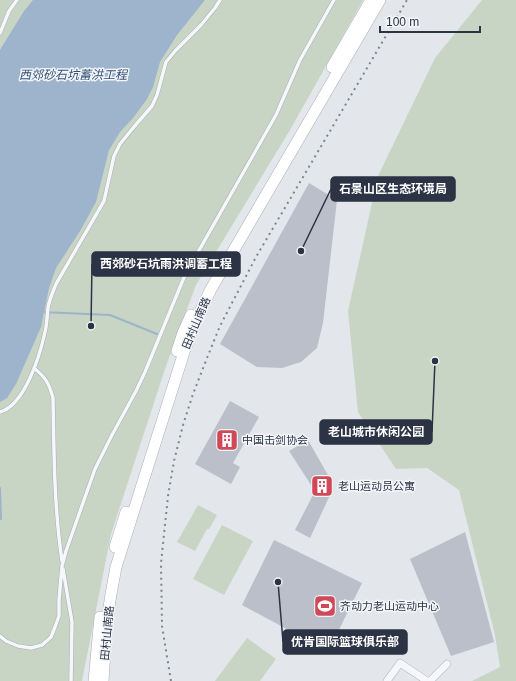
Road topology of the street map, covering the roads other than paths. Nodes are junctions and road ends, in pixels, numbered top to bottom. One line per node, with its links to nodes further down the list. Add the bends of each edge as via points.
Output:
1 (17, 0): 6 (lane, via 9,11)
2 (220, 0): 7 (lane, via 201,25 166,62 152,106 120,144 114,156 104,201 51,296 45,332)
3 (334, 0): 9 (lane, via 300,60 276,115 185,275 136,392 95,469)
4 (371, 0): 13 (main road, 田村山南路, via 206,284 183,332 108,569)
5 (380, 0): 14 (main road, 田村山南路, via 215,282 198,316 185,349 116,567 107,621)
6 (0, 34)
7 (34, 368): 8 (lane, via 17,400 7,410); 9 (lane, via 49,385 53,398 59,541)
8 (0, 412)
9 (63, 564): 10 (lane, via 59,616 51,637 42,645 31,648 18,646); 12 (lane, via 72,622)
10 (0, 636)
11 (447, 664): 16 (street)
12 (71, 681)
13 (94, 681)
14 (103, 681)
15 (387, 681): 16 (street, via 400,663)
16 (429, 681)

